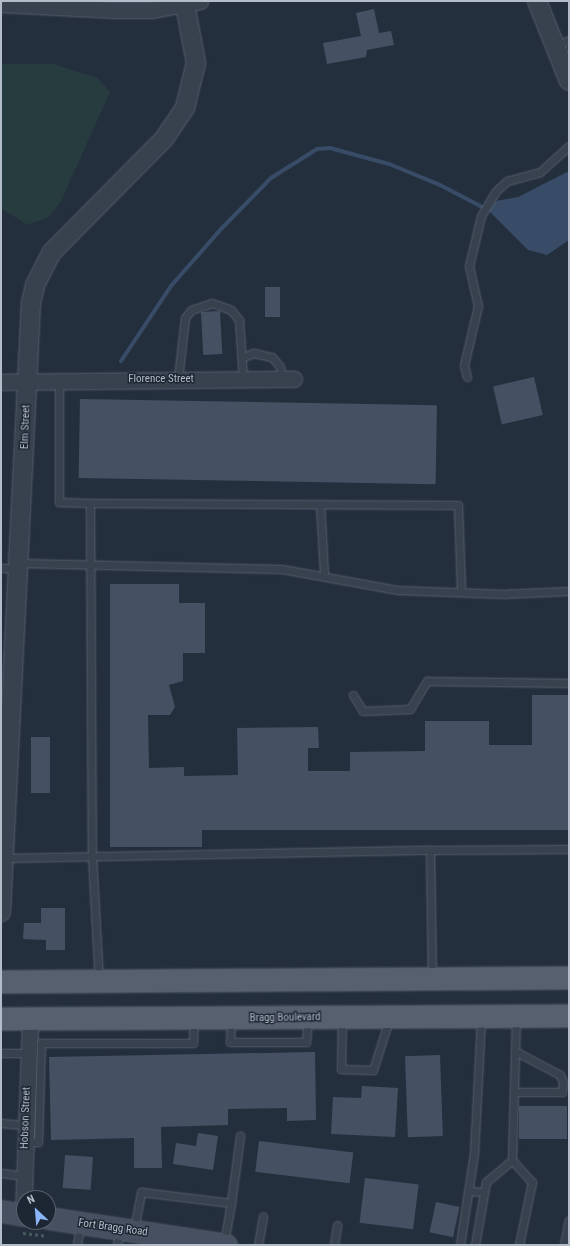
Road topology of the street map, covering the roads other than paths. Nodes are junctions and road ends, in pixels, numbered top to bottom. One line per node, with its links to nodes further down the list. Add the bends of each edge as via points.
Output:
1 (537, 1): 4 (street)
2 (190, 2): 3 (street, via 116,10); 13 (street, Elm Street, via 196,64 185,108 164,138 64,238 42,268 31,303)
3 (1, 4)
4 (561, 43): 5 (street)
5 (569, 81)
6 (569, 146): 8 (lane, via 540,172 507,181 496,191 481,216 469,266 478,306 464,365)
7 (243, 357): 10 (lane, via 239,320 222,305 203,304 191,310 181,326); 11 (lane); 12 (lane, via 254,353 272,357)
8 (467, 377)
9 (59, 379): 10 (street, Florence Street); 13 (street, Florence Street); 15 (lane, via 59,502)
10 (178, 379): 11 (street, Florence Street)
11 (243, 379): 12 (street, Florence Street)
12 (288, 379)
13 (28, 380): 14 (street, Florence Street); 17 (street, Elm Street)
14 (1, 382)
15 (90, 503): 16 (lane); 18 (lane)
16 (320, 504): 20 (lane); 22 (lane, via 458,505)
17 (19, 565): 18 (lane); 19 (lane); 25 (street, Elm Street)
18 (91, 565): 20 (lane, via 282,569); 28 (lane)
19 (1, 568)
20 (324, 574): 22 (lane, via 398,590)
21 (569, 591): 22 (lane)
22 (461, 592)
23 (569, 683): 24 (lane, via 427,681 410,709 363,711)
24 (353, 695)
25 (5, 778): 29 (street, Elm Street)
26 (569, 849): 27 (lane)
27 (430, 850): 28 (lane); 32 (lane)
28 (92, 856): 29 (lane); 34 (lane)
29 (4, 858): 30 (street, Elm Street)
30 (1, 912)
31 (569, 978): 32 (main road)
32 (432, 980): 34 (main road)
33 (1, 982): 34 (main road)
34 (99, 982)
35 (569, 1016): 38 (main road, Bragg Boulevard)
36 (390, 1017): 37 (main road, Bragg Boulevard); 39 (main road, Bragg Boulevard); 39 (lane, via 373,1070 341,1069)
37 (481, 1017): 38 (main road, Bragg Boulevard); 55 (lane)
38 (516, 1017): 43 (lane)
39 (342, 1018): 40 (main road, Bragg Boulevard)
40 (194, 1019): 42 (main road, Bragg Boulevard); 50 (lane, via 193,1043 41,1043 38,1142)
41 (1, 1020): 42 (main road, Bragg Boulevard)
42 (30, 1020): 45 (street, Hobson Street)
43 (515, 1051): 46 (lane); 46 (lane, via 560,1075 562,1092)
44 (1, 1053): 45 (lane)
45 (28, 1053): 48 (street, Hobson Street)
46 (514, 1092): 51 (lane)
47 (1, 1123): 48 (lane)
48 (26, 1125): 50 (street, Hobson Street)
49 (240, 1136): 57 (lane)
50 (26, 1142): 53 (street, Hobson Street)
51 (512, 1160): 56 (lane, via 486,1182); 72 (lane, via 532,1182)
52 (1, 1173): 53 (lane)
53 (24, 1176): 54 (street, Hobson Street)
54 (24, 1190)
55 (468, 1191): 56 (lane); 70 (lane)
56 (484, 1192): 71 (lane)
57 (231, 1203): 65 (lane, via 141,1192); 67 (lane)
58 (1, 1212): 59 (main road)
59 (16, 1214)
60 (263, 1216): 68 (lane)
61 (56, 1219): 63 (main road, Fort Bragg Road)
62 (569, 1220): 73 (lane)
63 (81, 1223): 65 (main road, Fort Bragg Road); 66 (lane)
64 (337, 1225): 69 (lane)
65 (132, 1237): 67 (main road, Fort Bragg Road)
66 (77, 1245)
67 (225, 1245)
68 (258, 1245)
69 (334, 1245)
70 (460, 1245)
71 (475, 1245)
72 (519, 1245)
73 (564, 1245)

